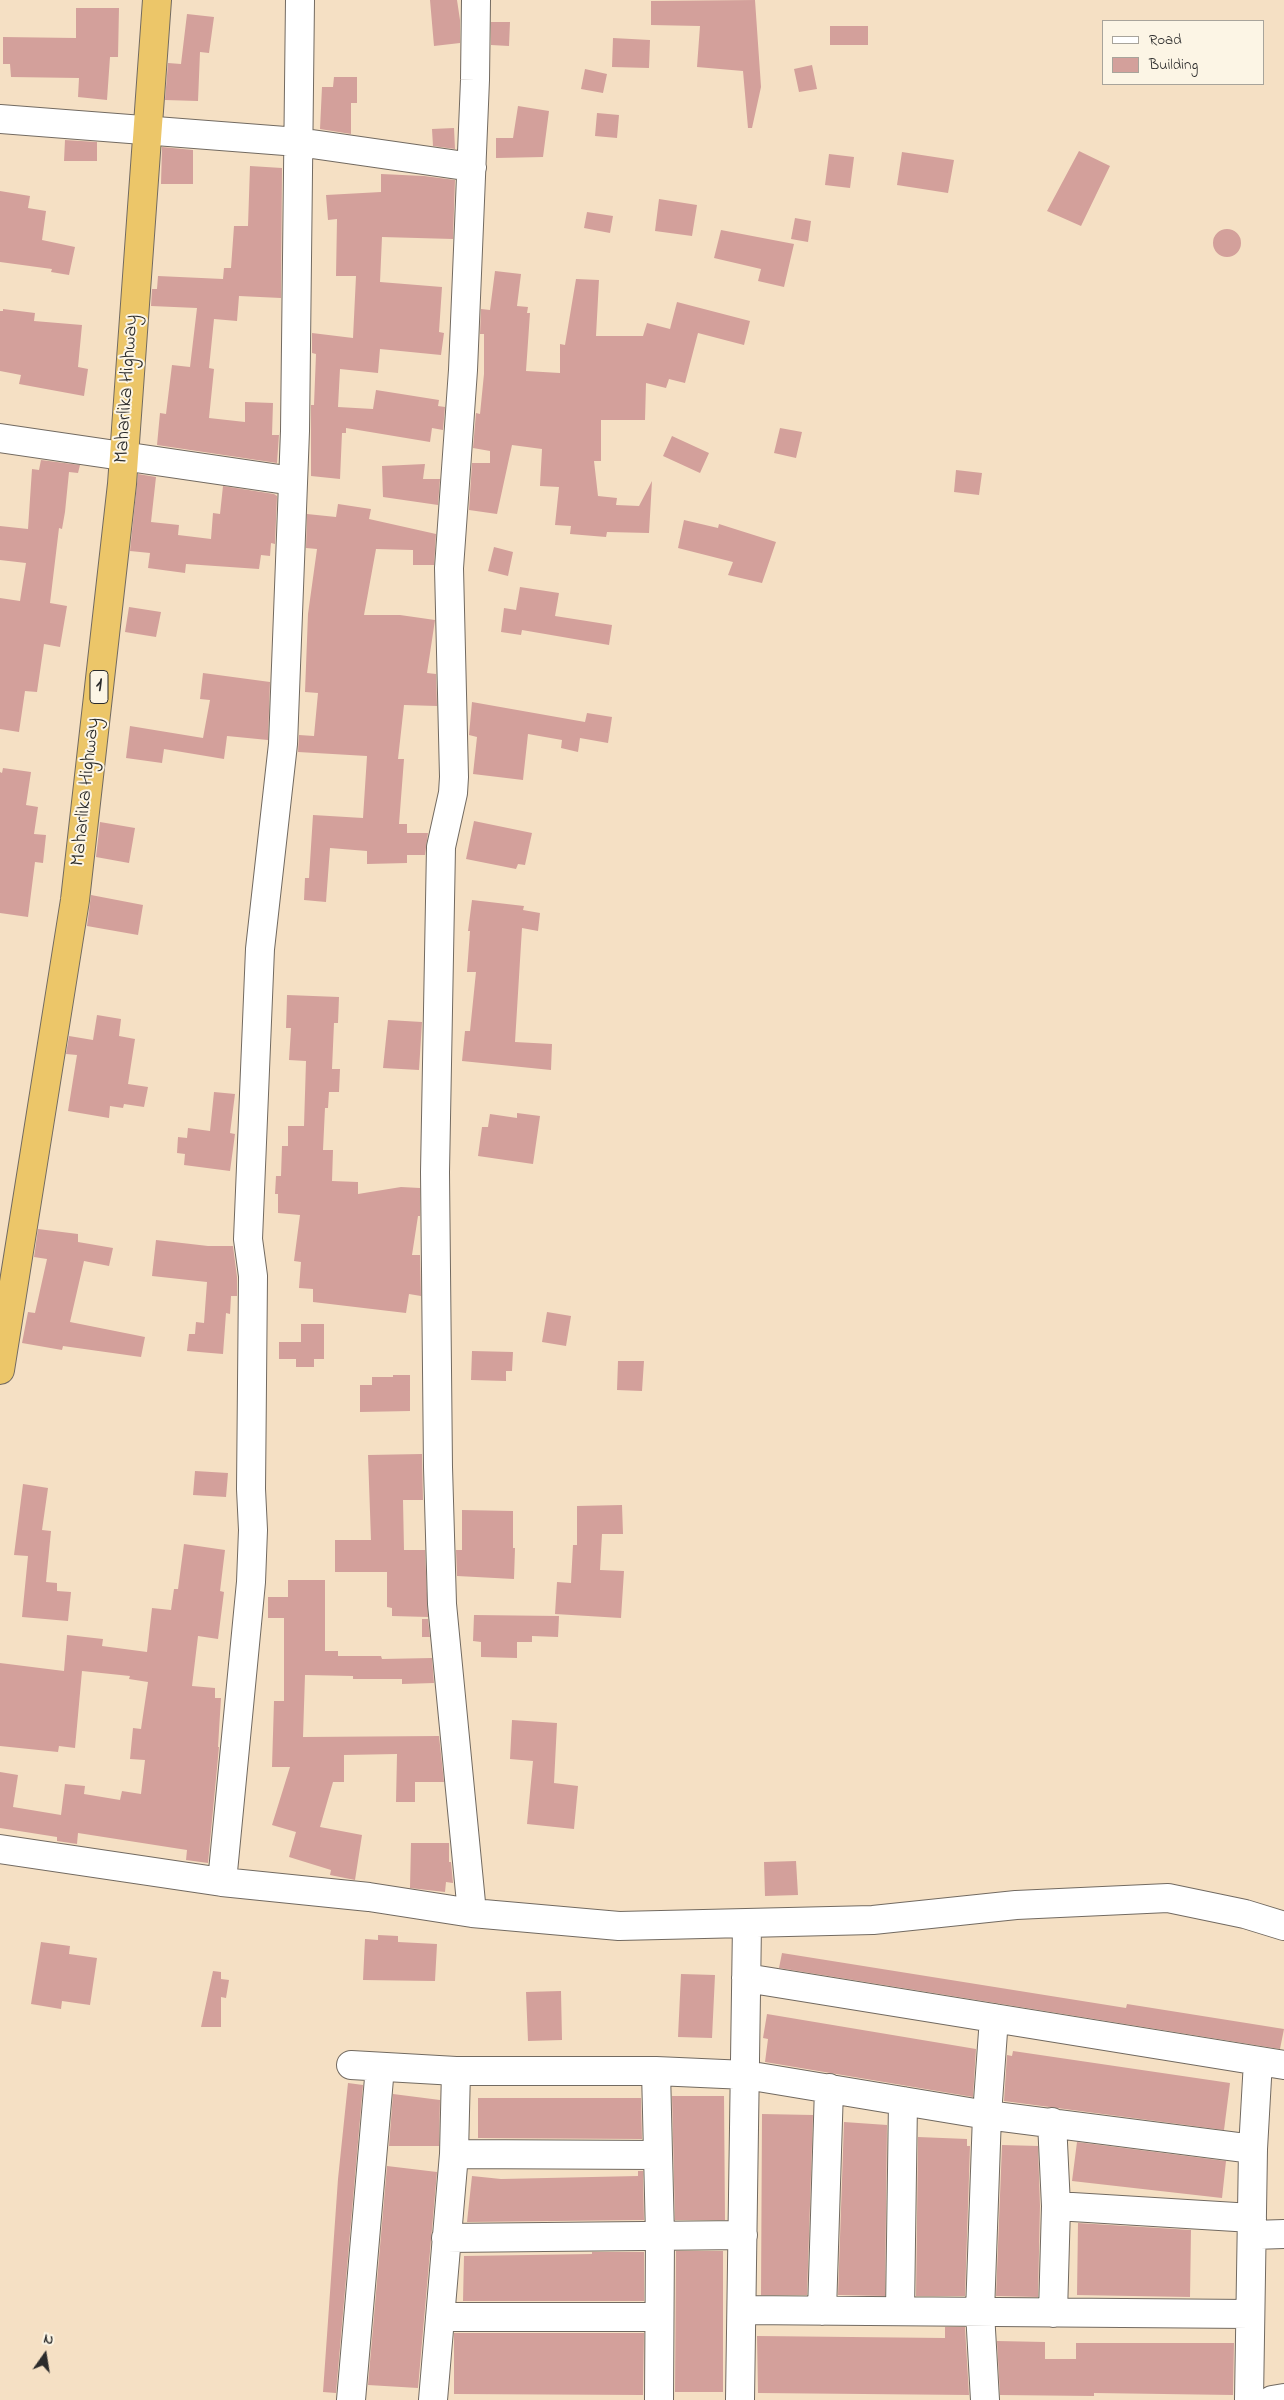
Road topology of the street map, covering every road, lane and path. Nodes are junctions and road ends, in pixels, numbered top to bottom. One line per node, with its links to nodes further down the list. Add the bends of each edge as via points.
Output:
1 (157, 0): 5 (highway, Maharlika Highway / 1)
2 (300, 0): 6 (street)
3 (476, 0): 7 (street)
4 (0, 119): 5 (street)
5 (146, 131): 6 (street); 9 (highway, Maharlika Highway / 1)
6 (298, 142): 7 (street); 10 (street)
7 (472, 166): 14 (street, via 463,370 449,568 454,777 441,847 434,1172 442,1604)
8 (0, 438): 9 (street)
9 (123, 455): 10 (street); 11 (highway, Maharlika Highway / 1, via 75,900)
10 (293, 481): 13 (street, via 283,744 260,949 248,1239 253,1276 251,1582)
11 (0, 1370)
12 (0, 1849): 13 (street)
13 (222, 1882): 14 (street, via 369,1897)
14 (472, 1913): 15 (street, via 619,1926)
15 (747, 1924): 16 (street, via 874,1920 1016,1905 1168,1898 1245,1914); 17 (street)
16 (1284, 1926)
17 (746, 1978): 18 (street); 24 (street)
18 (994, 2018): 19 (street); 27 (street)
19 (1271, 2063): 29 (street)
20 (351, 2066): 21 (street)
21 (380, 2067): 22 (street); 47 (street)
22 (456, 2071): 23 (street); 30 (street)
23 (656, 2071): 24 (street); 31 (street)
24 (746, 2075): 25 (street); 35 (street)
25 (829, 2088): 26 (street); 39 (street)
26 (903, 2101): 27 (street); 40 (street)
27 (987, 2115): 28 (street); 41 (street)
28 (1052, 2122): 29 (street); 32 (street)
29 (1253, 2149): 33 (street)
30 (454, 2154): 31 (street); 37 (street)
31 (657, 2156): 36 (street)
32 (1056, 2206): 33 (street); 42 (street)
33 (1252, 2226): 34 (street); 43 (street)
34 (1284, 2234)
35 (743, 2235): 36 (street); 38 (street)
36 (660, 2236): 37 (street); 45 (street)
37 (446, 2238): 44 (street)
38 (742, 2310): 39 (street); 50 (street)
39 (822, 2311): 40 (street)
40 (900, 2311): 41 (street)
41 (980, 2312): 42 (street); 51 (street)
42 (1053, 2313): 43 (street)
43 (1250, 2314): 52 (street)
44 (440, 2317): 45 (street); 48 (street)
45 (658, 2317): 49 (street)
46 (1284, 2398): 53 (street)
47 (351, 2400)
48 (433, 2400)
49 (659, 2400)
50 (740, 2400)
51 (986, 2400)
52 (1249, 2400)
53 (1272, 2400)

